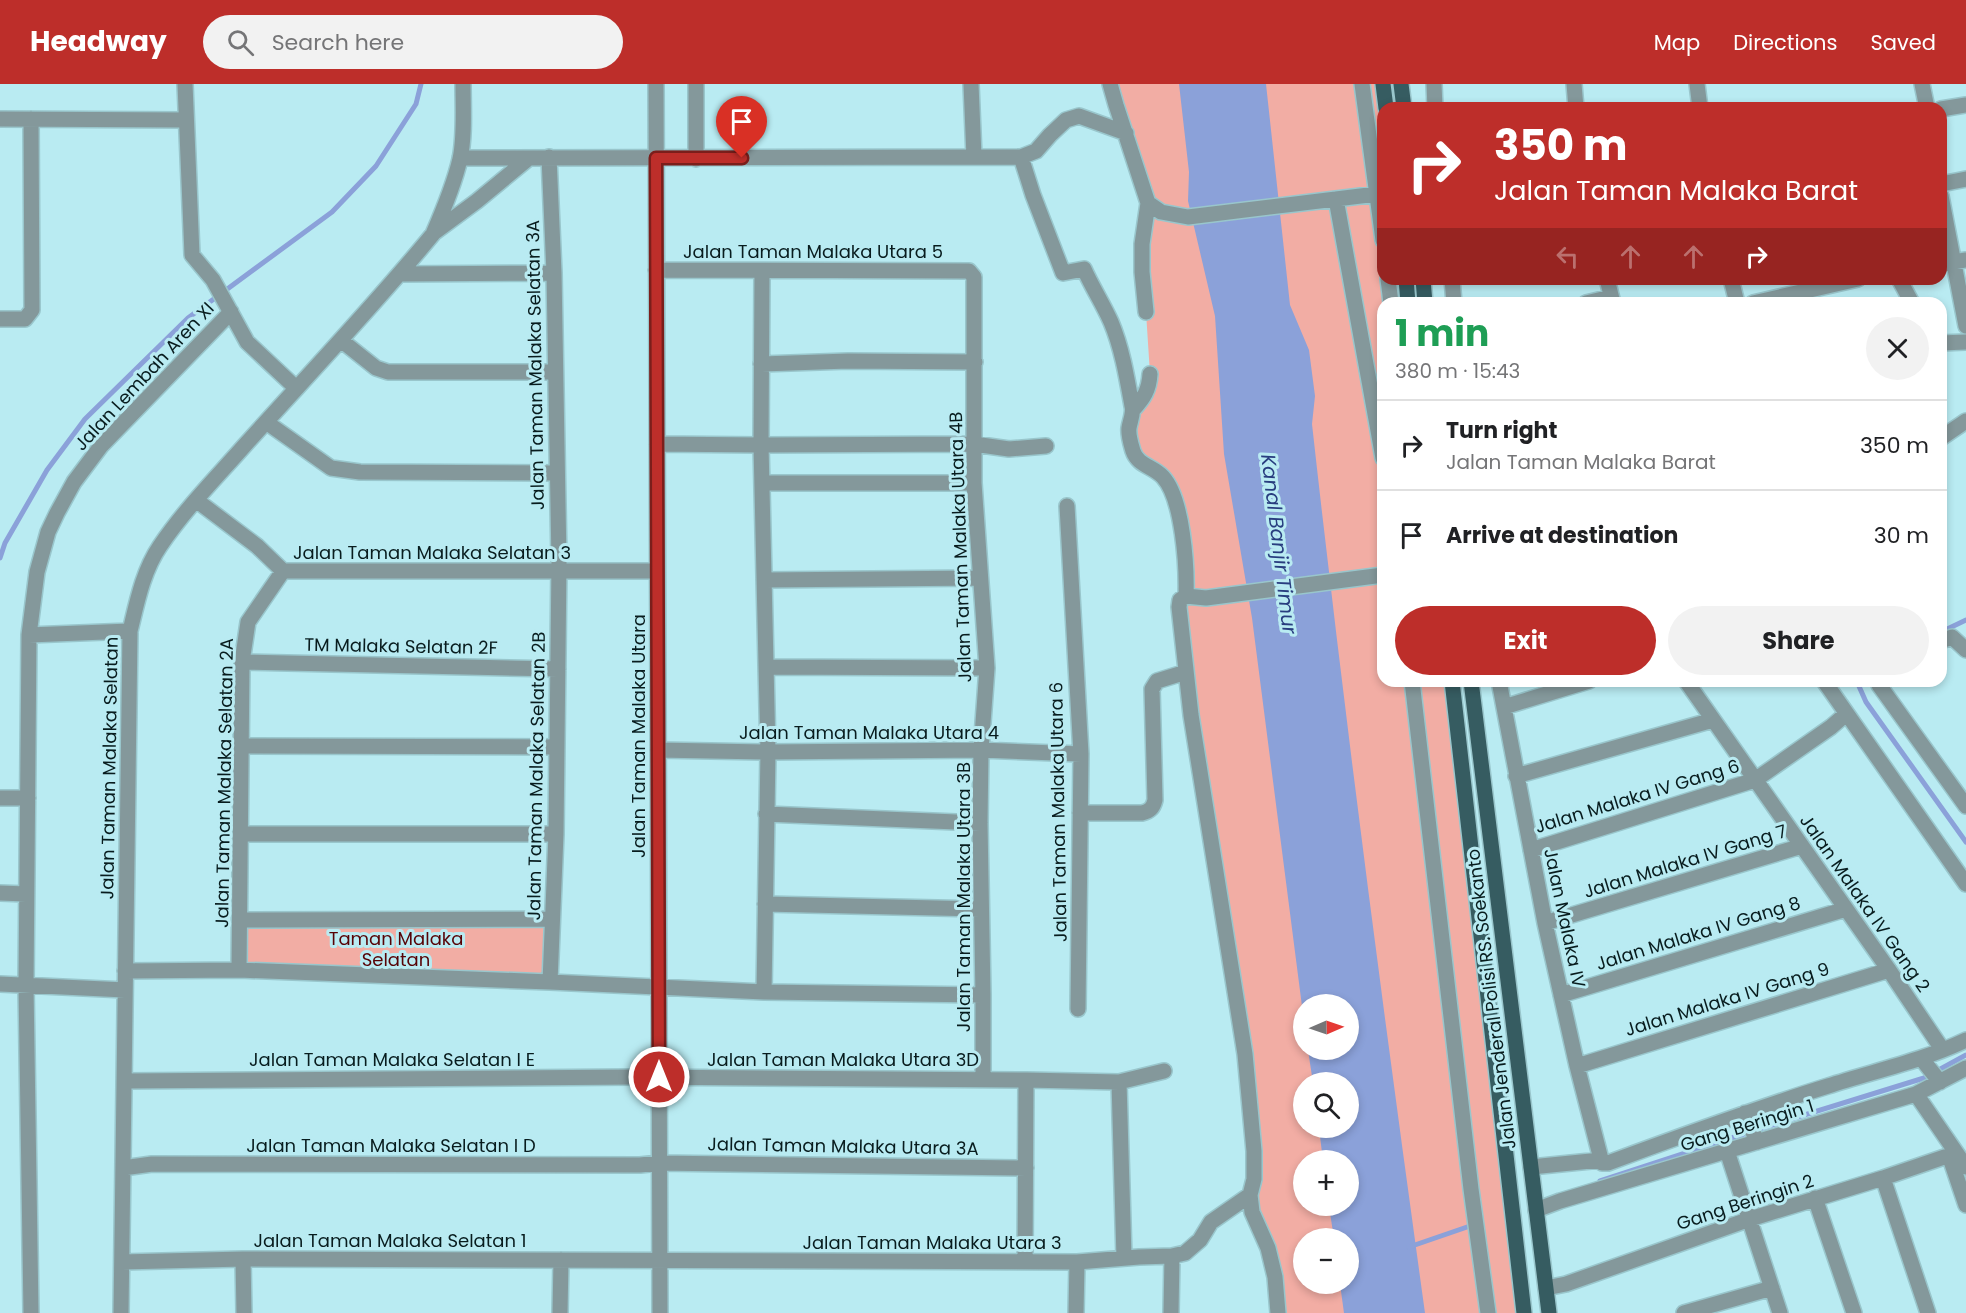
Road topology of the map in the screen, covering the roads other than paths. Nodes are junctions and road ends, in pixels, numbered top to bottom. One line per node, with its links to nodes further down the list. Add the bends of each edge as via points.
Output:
1 (185, 84): 24 (street)
2 (463, 84): 29 (street, Jalan Taman Malaka Selatan)
3 (656, 84): 31 (street, Jalan Taman Malaka Utara)
4 (696, 84): 32 (street)
5 (971, 84): 27 (street)
6 (1110, 84): 25 (street)
7 (1362, 84): 35 (street)
8 (1383, 84): 14 (main road)
9 (1401, 84): 15 (main road)
10 (1434, 84): 16 (street)
11 (1574, 84): 17 (street)
12 (1698, 84): 18 (street)
13 (1922, 84): 19 (street)
14 (1385, 102)
15 (1403, 102)
16 (1435, 102)
17 (1576, 102)
18 (1700, 102)
19 (1926, 102)
20 (1966, 105): 21 (street)
21 (1947, 109)
22 (0, 118): 23 (street)
23 (31, 118): 24 (street); 52 (street, via 32,310 25,319)
24 (186, 120): 50 (street, via 192,255)
25 (1126, 133): 28 (street, via 1079,116 1066,120 1036,151); 37 (street)
26 (549, 157): 30 (street); 31 (street); 44 (street, Jalan Taman Malaka Selatan 3A)
27 (974, 157): 28 (street); 32 (street)
28 (1021, 157): 62 (street, via 1063,273 1084,269 1110,320)
29 (460, 158): 30 (street); 39 (street, Jalan Taman Malaka Selatan)
30 (528, 158): 39 (street)
31 (656, 158): 32 (street); 41 (street, Jalan Taman Malaka Utara)
32 (696, 159)
33 (1966, 179): 34 (street)
34 (1947, 183)
35 (1377, 194): 36 (street)
36 (1336, 199): 37 (street, via 1188,217 1161,212); 65 (street)
37 (1148, 203): 51 (street, via 1142,244)
38 (1947, 229): 40 (street)
39 (433, 234): 45 (street, Jalan Taman Malaka Selatan)
40 (1953, 262): 53 (street)
41 (656, 270): 43 (street, Jalan Taman Malaka Utara 5); 67 (street, Jalan Taman Malaka Utara)
42 (969, 271): 43 (street, Jalan Taman Malaka Utara 5); 57 (street, Jalan Taman Malaka Utara 4B, via 975,281)
43 (762, 272): 58 (street)
44 (554, 273): 45 (street); 59 (street, Jalan Taman Malaka Selatan 3A)
45 (400, 274): 54 (street, Jalan Taman Malaka Selatan)
46 (1831, 285): 47 (street)
47 (1818, 288): 48 (street); 49 (street)
48 (1778, 297)
49 (1823, 297)
50 (230, 308): 61 (street, via 248,342); 84 (street, Jalan Lembah Aren XI, via 101,446 74,482 43,548)
51 (1146, 312)
52 (0, 319)
53 (1966, 326)
54 (342, 341): 59 (street, via 375,368 388,372); 61 (street, Jalan Taman Malaka Selatan)
55 (1966, 342): 56 (street)
56 (1947, 343)
57 (975, 362): 58 (street); 68 (street, Jalan Taman Malaka Utara 4B)
58 (761, 364): 69 (street)
59 (555, 372): 71 (street, Jalan Taman Malaka Selatan 3A)
60 (1150, 374): 62 (street, via 1145,397)
61 (296, 388): 64 (street, Jalan Taman Malaka Selatan)
62 (1133, 410): 82 (street, via 1129,431 1133,453 1162,475 1172,489 1187,567)
63 (1966, 421): 66 (street)
64 (266, 422): 71 (street, via 331,468 342,470); 74 (street, Jalan Taman Malaka Selatan)
65 (1377, 425)
66 (1947, 434)
67 (657, 444): 69 (street); 77 (street, Jalan Taman Malaka Utara)
68 (974, 444): 69 (street); 70 (street, via 1009,449); 73 (street, Jalan Taman Malaka Utara 4B)
69 (761, 445): 72 (street)
70 (1046, 446)
71 (557, 473): 78 (street, Jalan Taman Malaka Selatan 3A)
72 (762, 483): 73 (street); 81 (street)
73 (974, 483): 80 (street, Jalan Taman Malaka Utara 4B)
74 (196, 500): 76 (street, Jalan Taman Malaka Selatan 3); 83 (street, Jalan Taman Malaka Selatan, via 159,547 141,587)
75 (1067, 506): 108 (street, Jalan Taman Malaka Utara 6)
76 (283, 571): 78 (street, Jalan Taman Malaka Selatan 3); 87 (street, Jalan Taman Malaka Selatan 2A, via 248,622)
77 (657, 571): 78 (street, Jalan Taman Malaka Selatan 3); 105 (street, Jalan Taman Malaka Utara)
78 (559, 572): 90 (street, Jalan Taman Malaka Selatan 2B)
79 (1377, 576): 82 (street, via 1206,598)
80 (980, 578): 81 (street); 89 (street, Jalan Taman Malaka Utara 4B)
81 (764, 580): 88 (street)
82 (1186, 596): 91 (street, via 1179,607)
83 (130, 631): 84 (street); 132 (street, Jalan Taman Malaka Selatan)
84 (29, 635): 112 (street, Jalan Lembah Aren XI)
85 (1947, 639): 86 (street, via 1954,637)
86 (1966, 648)
87 (242, 662): 90 (street, TM Malaka Selatan 2F); 103 (street, Jalan Taman Malaka Selatan 2A)
88 (766, 667): 89 (street); 107 (street)
89 (987, 668): 106 (street, Jalan Taman Malaka Utara 4B)
90 (558, 669): 104 (street, Jalan Taman Malaka Selatan 2B)
91 (1185, 672): 114 (street, via 1157,681 1152,689 1154,806 1142,813); 165 (street, via 1245,1054 1254,1150)
92 (1413, 687): 188 (street)
93 (1453, 687): 189 (main road, Jalan Jenderal Polisi RS. Soekanto)
94 (1473, 687): 160 (main road, Jalan Jenderal Polisi RS. Soekanto)
95 (1500, 687): 100 (street, Jalan Malaka IV)
96 (1569, 687): 100 (street)
97 (1690, 687): 102 (street, Jalan Malaka IV Gang 2)
98 (1828, 687): 101 (street)
99 (1880, 687): 113 (street)
100 (1504, 707): 109 (street, Jalan Malaka IV)
101 (1846, 714): 110 (street); 121 (street)
102 (1713, 720): 109 (street); 110 (street, Jalan Malaka IV Gang 2)
103 (241, 746): 104 (street); 117 (street, Jalan Taman Malaka Selatan 2A)
104 (557, 747): 118 (street, Jalan Taman Malaka Selatan 2B)
105 (658, 750): 107 (street, Jalan Taman Malaka Utara 4); 136 (street, Jalan Taman Malaka Utara)
106 (981, 750): 107 (street, Jalan Taman Malaka Utara 4); 108 (street, Jalan Taman Malaka Utara 4); 116 (street, Jalan Taman Malaka Utara 3B)
107 (768, 752): 115 (street)
108 (1080, 754): 114 (street, Jalan Taman Malaka Utara 6)
109 (1516, 776): 120 (street, Jalan Malaka IV)
110 (1755, 780): 119 (street, Jalan Malaka IV Gang 2); 120 (street, Jalan Malaka IV Gang 6)
111 (0, 798): 112 (street)
112 (28, 798): 123 (street, Jalan Lembah Aren XI)
113 (1966, 806)
114 (1080, 813): 141 (street, Jalan Taman Malaka Utara 6)
115 (766, 814): 116 (street); 124 (street)
116 (980, 823): 125 (street, Jalan Taman Malaka Utara 3B)
117 (241, 834): 118 (street); 128 (street, Jalan Taman Malaka Selatan 2A)
118 (556, 834): 127 (street, Jalan Taman Malaka Selatan 2B)
119 (1802, 846): 126 (street, Jalan Malaka IV Gang 2); 129 (street, Jalan Malaka IV Gang 7)
120 (1531, 850): 129 (street, Jalan Malaka IV)
121 (1966, 884)
122 (0, 892): 123 (street)
123 (27, 894): 135 (street, Jalan Lembah Aren XI)
124 (765, 904): 125 (street); 138 (street)
125 (980, 909): 139 (street, Jalan Taman Malaka Utara 3B)
126 (1846, 909): 131 (street, Jalan Malaka IV Gang 2); 140 (street, Jalan Malaka IV Gang 8)
127 (552, 919): 128 (street); 133 (street, Jalan Taman Malaka Selatan 2B)
128 (240, 920): 130 (street, Jalan Taman Malaka Selatan 2A)
129 (1545, 923): 140 (street, Jalan Malaka IV)
130 (239, 970): 132 (street); 133 (street)
131 (1889, 970): 143 (street, Jalan Malaka IV Gang 2); 144 (street, Jalan Malaka IV Gang 9)
132 (125, 971): 137 (street, Jalan Taman Malaka Selatan)
133 (550, 982): 136 (street)
134 (0, 984): 135 (street)
135 (26, 986): 137 (street); 180 (street, Jalan Lembah Aren XI)
136 (658, 987): 138 (street); 148 (street, Jalan Taman Malaka Utara)
137 (125, 990): 151 (street, Jalan Taman Malaka Selatan)
138 (764, 993): 139 (street)
139 (983, 995): 149 (street, Jalan Taman Malaka Utara 3B)
140 (1561, 995): 144 (street, Jalan Malaka IV)
141 (1078, 1009)
142 (1966, 1040): 143 (street)
143 (1942, 1049): 147 (street)
144 (1577, 1066): 158 (street, Jalan Malaka IV)
145 (1966, 1068): 147 (street, Gang Beringin 1)
146 (1164, 1071): 152 (street, Jalan Taman Malaka Utara 3D)
147 (1930, 1071): 153 (street, Gang Beringin 1); 154 (street)
148 (659, 1077): 149 (street, Jalan Taman Malaka Utara 3D); 151 (street, Jalan Taman Malaka Selatan I E); 159 (street, Jalan Taman Malaka Utara)
149 (983, 1079): 150 (street, Jalan Taman Malaka Utara 3D)
150 (1026, 1080): 152 (street, Jalan Taman Malaka Utara 3D); 163 (street)
151 (125, 1081): 162 (street, Jalan Taman Malaka Selatan)
152 (1119, 1082): 171 (street)
153 (1916, 1094): 155 (street, Gang Beringin 1); 157 (street)
154 (1745, 1115): 155 (street); 158 (street, via 1608,1163)
155 (1756, 1140): 156 (street, Gang Beringin 1)
156 (1727, 1151): 168 (street, Gang Beringin 1); 169 (street)
157 (1953, 1154): 161 (street); 164 (street, Gang Beringin 2); 167 (street)
158 (1601, 1160): 160 (street)
159 (659, 1163): 162 (street, Jalan Taman Malaka Selatan I D, via 152,1164); 163 (street, Jalan Taman Malaka Utara 3A); 175 (street, Jalan Taman Malaka Utara)
160 (1531, 1167): 168 (main road, Jalan Jenderal Polisi RS. Soekanto)
161 (1966, 1167)
162 (123, 1168): 174 (street, Jalan Taman Malaka Selatan)
163 (1026, 1168): 176 (street)
164 (1883, 1178): 166 (street, Gang Beringin 2); 194 (street)
165 (1250, 1195): 170 (street, Jalan Taman Malaka Utara 3, via 1211,1222 1200,1240 1185,1253); 187 (street, via 1252,1212 1275,1276)
166 (1815, 1198): 169 (street, Gang Beringin 2); 193 (street)
167 (1966, 1205)
168 (1536, 1210): 178 (main road, Jalan Jenderal Polisi RS. Soekanto)
169 (1750, 1219): 178 (street, Gang Beringin 2); 179 (street)
170 (1172, 1256): 171 (street, Jalan Taman Malaka Utara 3); 186 (street)
171 (1124, 1258): 177 (street, Jalan Taman Malaka Utara 3)
172 (243, 1259): 173 (street, Jalan Taman Malaka Selatan 1); 174 (street, Jalan Taman Malaka Selatan 1); 182 (street)
173 (561, 1260): 175 (street, Jalan Taman Malaka Selatan 1); 183 (street)
174 (122, 1262): 181 (street, Jalan Taman Malaka Selatan)
175 (659, 1262): 176 (street, Jalan Taman Malaka Utara 3); 184 (street, Jalan Taman Malaka Utara)
176 (1025, 1262): 177 (street, Jalan Taman Malaka Utara 3)
177 (1077, 1262): 185 (street)
178 (1546, 1288): 190 (main road, Jalan Jenderal Polisi RS. Soekanto)
179 (1772, 1288): 191 (street); 192 (street)
180 (32, 1313)
181 (121, 1313)
182 (244, 1313)
183 (560, 1313)
184 (660, 1313)
185 (1076, 1313)
186 (1171, 1313)
187 (1278, 1313)
188 (1488, 1313)
189 (1524, 1313)
190 (1549, 1313)
191 (1684, 1313)
192 (1780, 1313)
193 (1854, 1313)
194 (1928, 1313)

